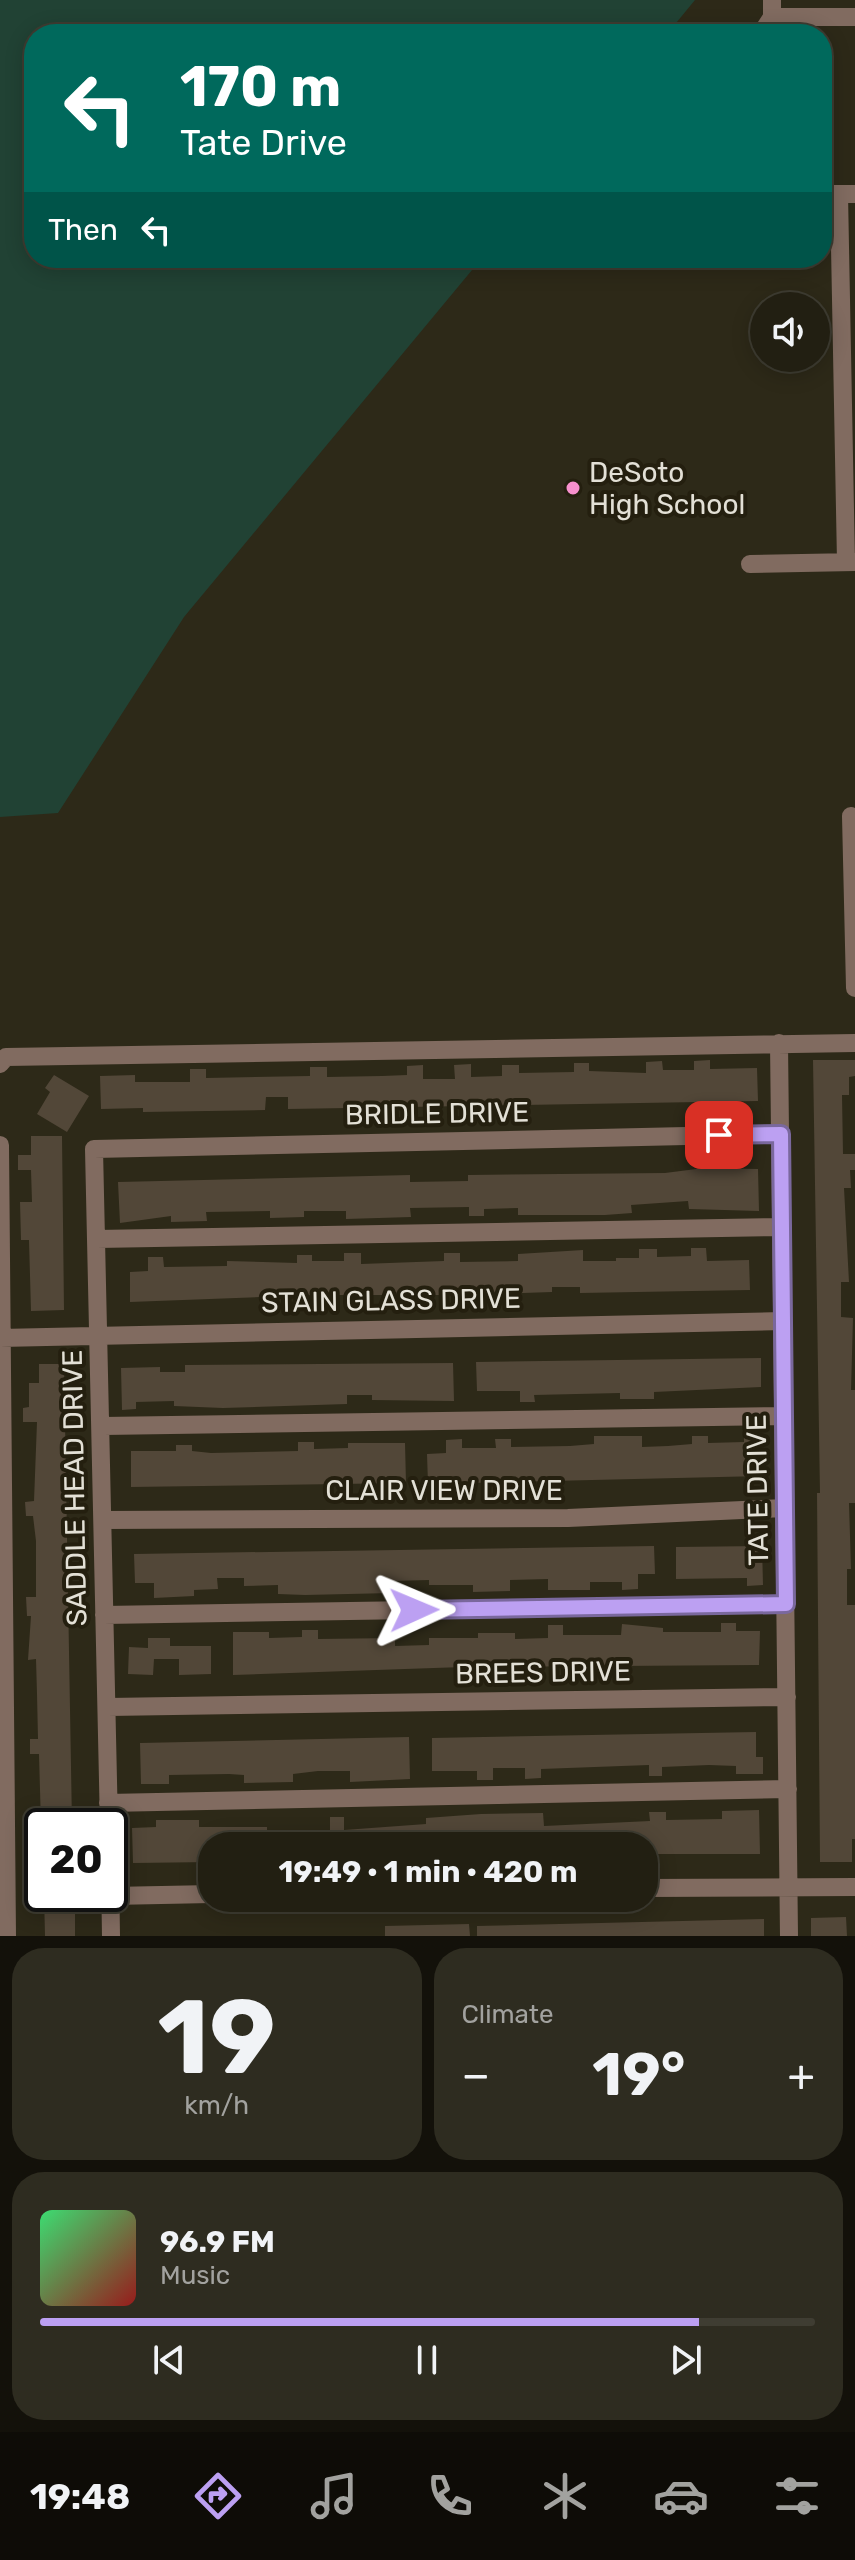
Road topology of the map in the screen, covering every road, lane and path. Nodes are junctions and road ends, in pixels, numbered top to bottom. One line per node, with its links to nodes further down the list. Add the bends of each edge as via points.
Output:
1 (772, 9): 2 (street)
2 (855, 17)
3 (839, 194): 4 (street)
4 (851, 562): 5 (street)
5 (750, 564)
6 (851, 816): 7 (street)
7 (855, 988)
8 (779, 1043): 9 (street); 10 (street, via 6,1057); 11 (street, TATE DRIVE)
9 (855, 1043)
10 (0, 1064)
11 (781, 1134): 13 (street, BRIDLE DRIVE); 14 (street, TATE DRIVE)
12 (0, 1145): 18 (street)
13 (94, 1149): 15 (street, SADDLE HEAD DRIVE)
14 (783, 1227): 15 (street); 16 (street, TATE DRIVE)
15 (97, 1239): 17 (street, SADDLE HEAD DRIVE)
16 (782, 1321): 17 (street, STAIN GLASS DRIVE); 19 (street, TATE DRIVE)
17 (99, 1334): 18 (street, STAIN GLASS DRIVE); 20 (street, SADDLE HEAD DRIVE)
18 (1, 1338): 36 (street)
19 (784, 1416): 20 (street); 21 (street, TATE DRIVE)
20 (103, 1426): 22 (street, SADDLE HEAD DRIVE)
21 (785, 1508): 22 (street, CLAIR VIEW DRIVE, via 568,1518); 23 (street, TATE DRIVE)
22 (104, 1520): 24 (street, SADDLE HEAD DRIVE)
23 (786, 1604): 24 (street); 25 (street, TATE DRIVE)
24 (104, 1615): 26 (street, SADDLE HEAD DRIVE)
25 (787, 1697): 26 (street, BREES DRIVE); 27 (street, TATE DRIVE)
26 (108, 1707): 28 (street, SADDLE HEAD DRIVE)
27 (788, 1789): 28 (street); 30 (street, TATE DRIVE)
28 (108, 1803): 29 (street, SADDLE HEAD DRIVE)
29 (108, 1808)
30 (789, 1886): 31 (street); 32 (street); 38 (street, TATE DRIVE)
31 (855, 1887)
32 (658, 1888)
33 (198, 1894): 34 (street)
34 (128, 1896)
35 (111, 1912): 37 (street)
36 (7, 1936)
37 (111, 1936)
38 (789, 1936)

